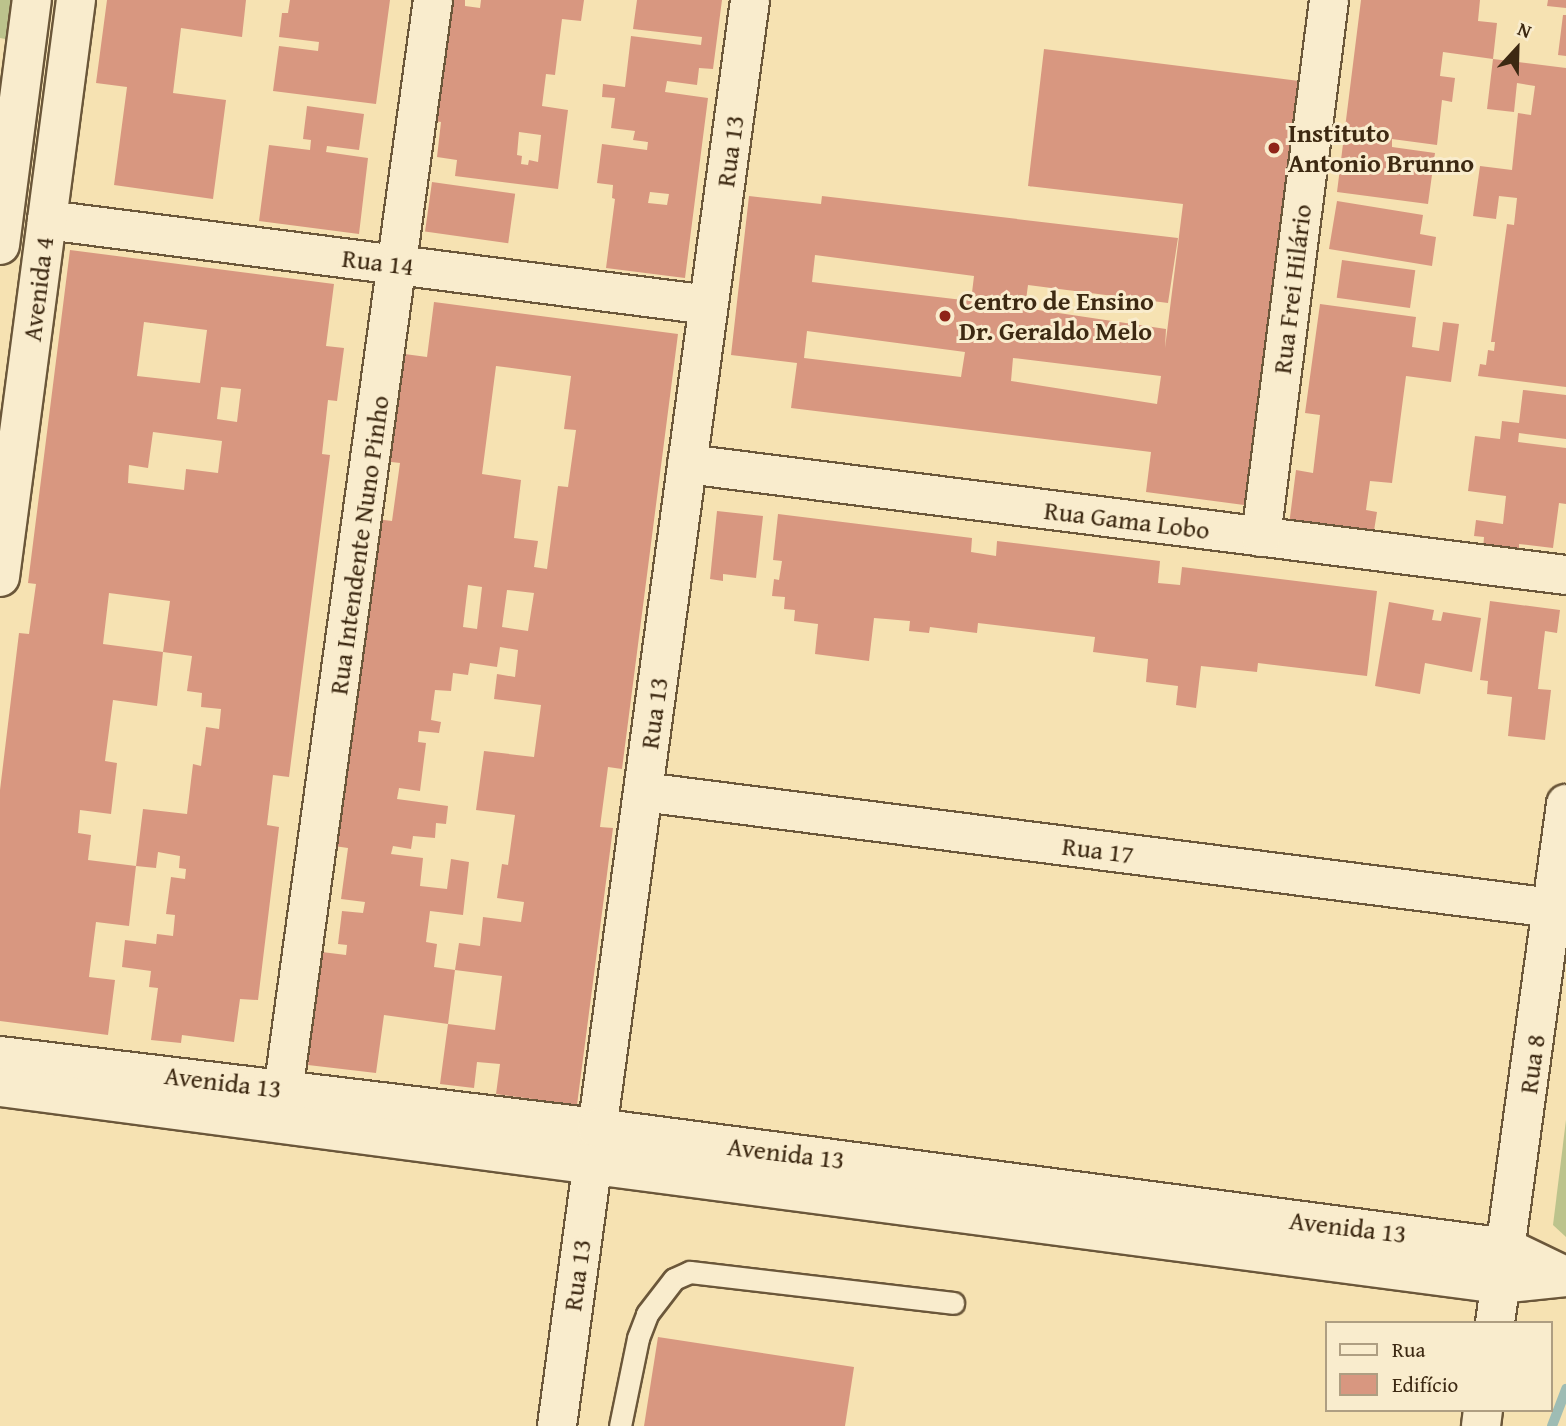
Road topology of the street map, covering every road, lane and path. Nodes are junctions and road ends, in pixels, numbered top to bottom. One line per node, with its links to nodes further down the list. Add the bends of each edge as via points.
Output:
1 (32, 0): 6 (street, Avenida 4)
2 (76, 0): 8 (street, Avenida 4)
3 (433, 0): 11 (street, Rua Intendente Nuno Pinho)
4 (750, 0): 12 (street, Rua 13)
5 (1329, 0): 14 (street, Rua Frei Hilário)
6 (12, 50): 7 (street, Avenida 4)
7 (14, 138): 8 (street); 10 (street, Avenida 4)
8 (57, 144): 9 (street, Avenida 4)
9 (47, 220): 11 (street, Rua 14); 15 (street, Avenida 4)
10 (0, 245)
11 (398, 265): 12 (street, Rua 14); 22 (street, Rua Intendente Nuno Pinho)
12 (709, 305): 13 (street, Rua 13)
13 (687, 464): 14 (street, Rua Gama Lobo); 17 (street, Rua 13)
14 (1261, 537): 16 (street, Rua Gama Lobo)
15 (1, 569)
16 (1566, 575)
17 (643, 792): 19 (street, Rua 17); 23 (street, Rua 13)
18 (1566, 804): 19 (street, Rua 8)
19 (1552, 908): 25 (street, Rua 8)
20 (0, 1056): 22 (street, Avenida 13)
21 (0, 1087): 22 (street, Avenida 13)
22 (281, 1105): 23 (street, Avenida 13); 24 (street, Avenida 13)
23 (597, 1129): 24 (street, Rua 13); 25 (street, Avenida 13)
24 (592, 1166): 25 (street, Avenida 13); 29 (street, Rua 13)
25 (1504, 1266): 26 (street, Avenida 13); 28 (street, Rua 8)
26 (1565, 1277)
27 (953, 1303): 30 (lane, via 690,1272 674,1279 647,1314)
28 (1495, 1321)
29 (557, 1426)
30 (620, 1426)

